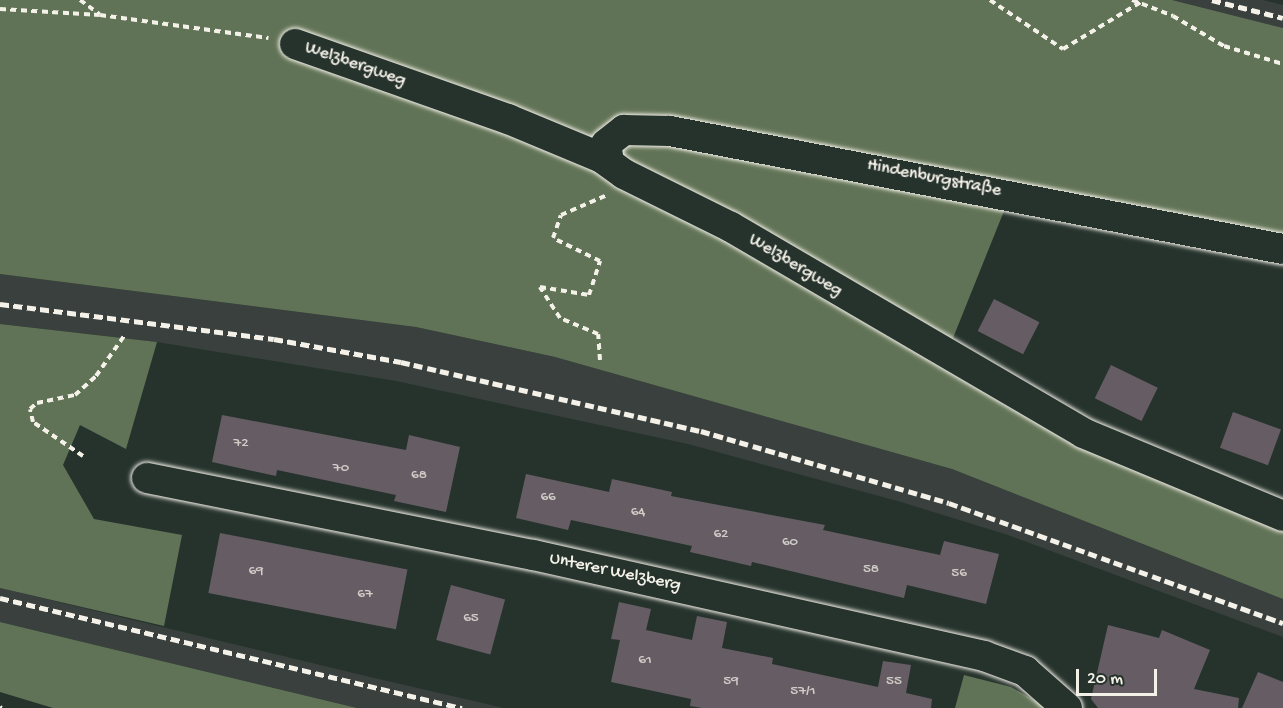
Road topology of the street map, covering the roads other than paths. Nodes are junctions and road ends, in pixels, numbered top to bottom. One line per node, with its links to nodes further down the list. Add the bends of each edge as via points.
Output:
1 (295, 44): 2 (street, Welzbergweg, via 508,119)
2 (609, 162): 3 (street, Hindenburgstraße, via 606,144 624,130 670,131); 5 (street, Welzbergweg, via 638,182 731,227 1083,433)
3 (1283, 249)
4 (147, 478): 6 (street, Unterer Welzberg, via 533,555 973,653 1025,671 1050,689)
5 (1283, 516)
6 (1067, 708)

